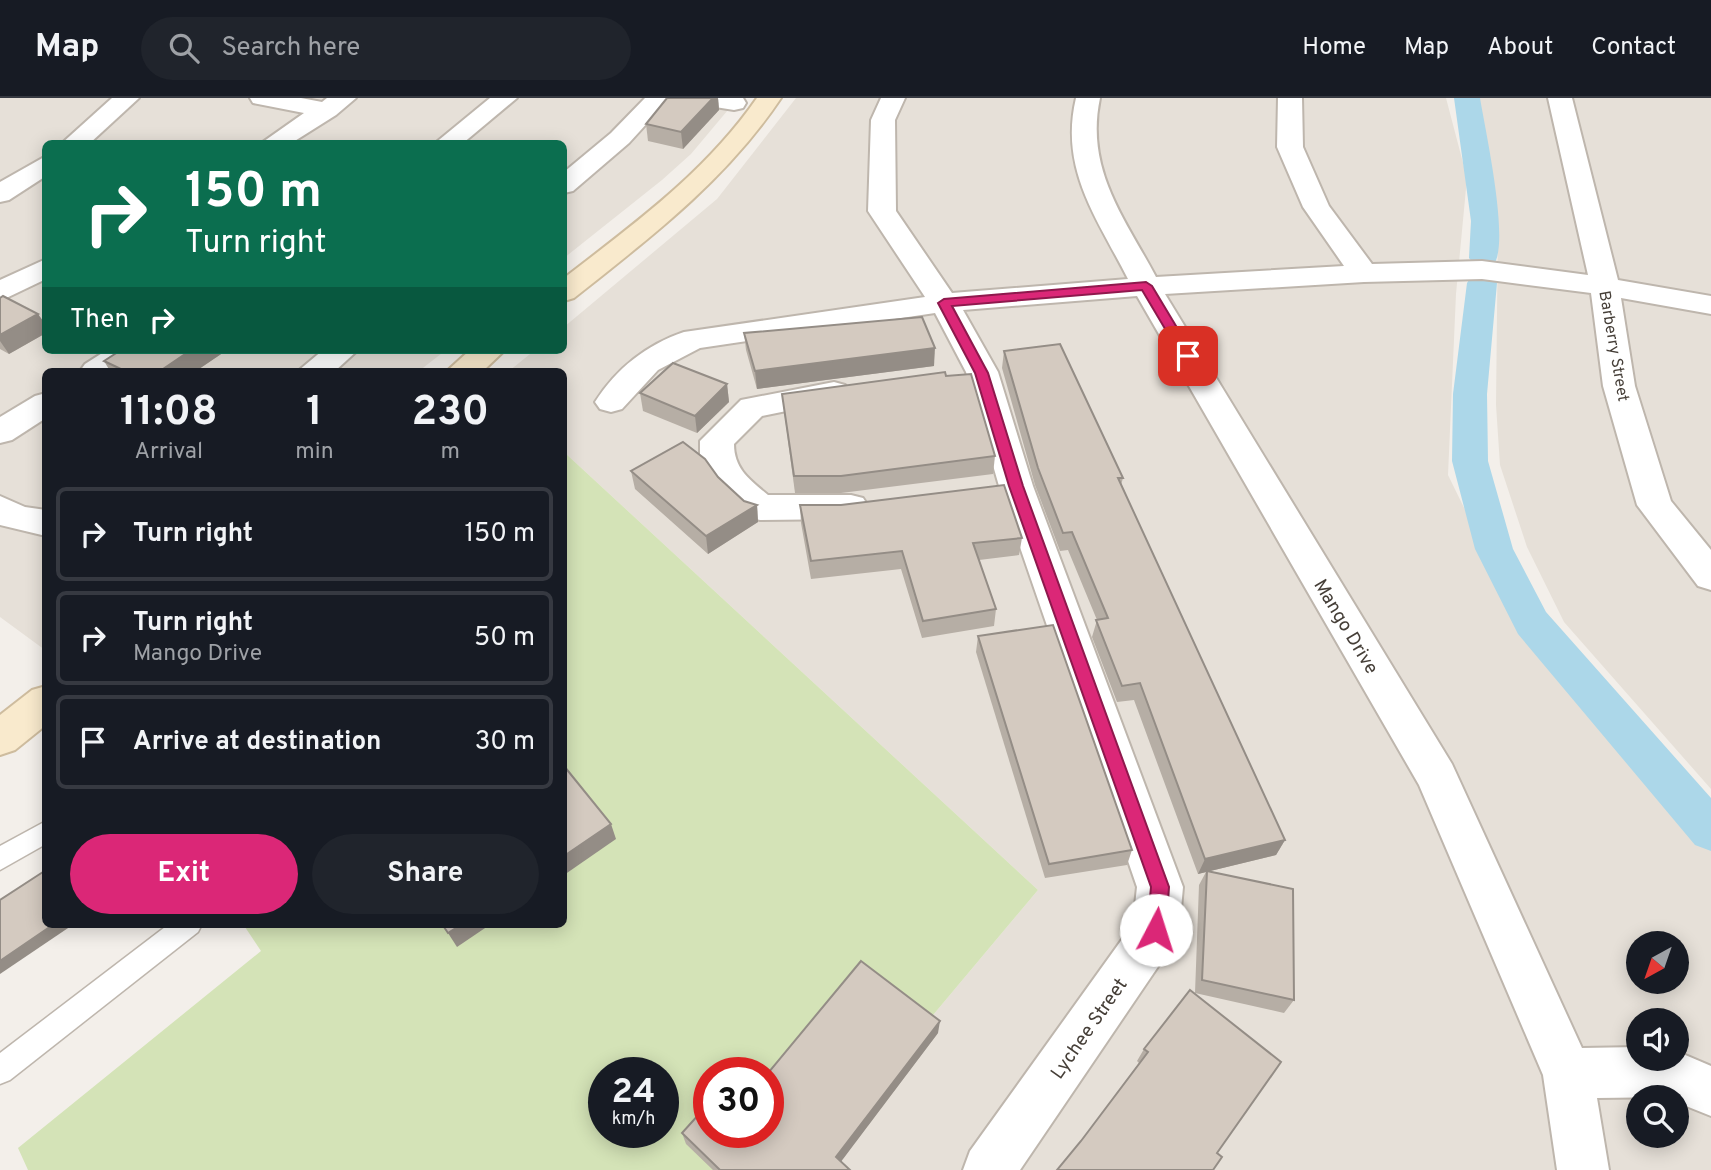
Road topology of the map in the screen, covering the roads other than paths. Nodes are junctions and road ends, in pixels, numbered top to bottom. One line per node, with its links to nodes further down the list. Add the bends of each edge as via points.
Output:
1 (127, 98): 13 (street)
2 (262, 98): 12 (street)
3 (505, 98): 15 (street)
4 (658, 98): 17 (street)
5 (699, 98): 11 (street)
6 (769, 98): 23 (main road, via 720,159)
7 (893, 98): 25 (street, Lychee Street, via 883,120 882,211)
8 (1088, 98): 21 (street, Mango Drive, via 1082,124 1088,174)
9 (1290, 98): 20 (street, via 1290,147 1316,207)
10 (1560, 98): 22 (street, Barberry Street)
11 (734, 103)
12 (335, 104): 14 (street)
13 (78, 140)
14 (278, 140)
15 (451, 140)
16 (42, 167): 18 (street)
17 (567, 182)
18 (0, 194)
19 (42, 269): 24 (street)
20 (1364, 273): 21 (street); 22 (street, via 1482,270)
21 (1146, 286): 25 (street); 47 (street, Mango Drive, via 1437,777)
22 (1605, 286): 26 (street); 40 (street, Barberry Street, via 1619,386 1655,505)
23 (567, 290)
24 (0, 292)
25 (944, 303): 34 (street, via 695,338 646,360); 49 (street, Lychee Street, via 1003,488 1160,887 1156,930)
26 (1711, 305)
27 (123, 354): 30 (street)
28 (337, 354): 31 (street)
29 (485, 354): 32 (main road)
30 (101, 368)
31 (318, 368)
32 (467, 368)
33 (864, 388): 37 (street, via 752,407 717,441 717,462 760,508 841,509)
34 (611, 402)
35 (42, 406): 36 (street)
36 (0, 432)
37 (881, 503)
38 (0, 508): 39 (street, via 16,518)
39 (42, 522)
40 (1711, 576)
41 (42, 705): 42 (main road)
42 (0, 737)
43 (42, 833): 44 (lane)
44 (0, 859)
45 (183, 928): 46 (lane)
46 (0, 1070)
47 (1568, 1074): 48 (street, via 1663,1072); 50 (street, Mango Drive)
48 (1711, 1091)
49 (989, 1170)
50 (1583, 1170)

